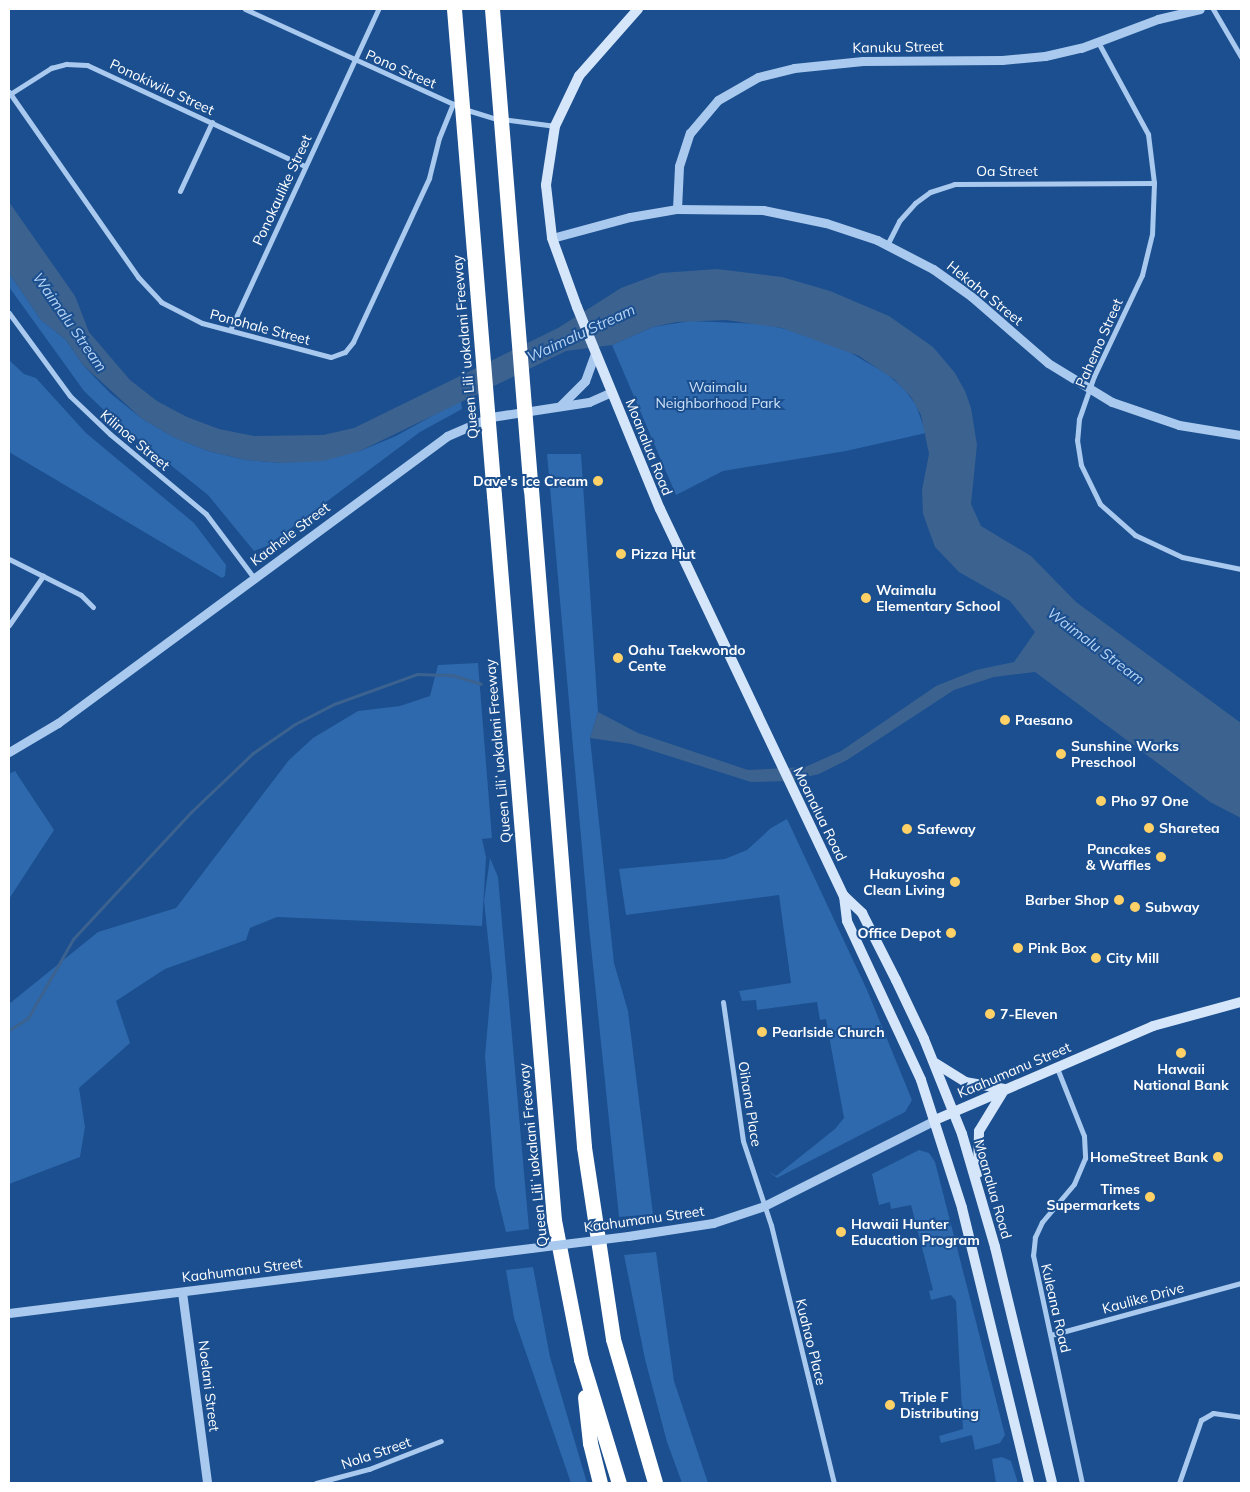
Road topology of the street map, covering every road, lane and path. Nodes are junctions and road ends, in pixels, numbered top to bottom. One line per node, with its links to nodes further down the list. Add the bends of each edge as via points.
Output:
1 (245, 9): 10 (street, Pono Street)
2 (378, 9): 10 (street, Ponokaulike Street)
3 (454, 9): 49 (highway, Queen Liliʻuokalani Freeway, bridge, via 547,1156 554,1220)
4 (492, 9): 56 (highway, bridge, via 584,1148 613,1340)
5 (638, 9): 14 (main road, Moanalua Road, via 579,76)
6 (1200, 9): 8 (street, Kanuku Street, via 1148,22)
7 (1213, 9): 9 (street)
8 (1098, 42): 16 (street, Pahemo Street, via 1145,126); 18 (street, Kanuku Street, via 1033,58 863,60 794,68 758,77 718,100 690,133 680,161)
9 (1241, 57)
10 (354, 60): 12 (street, Pono Street); 15 (street, Ponokaulike Street)
11 (10, 93): 13 (street, Ponokiwila Street, via 51,68 80,64); 22 (street, Ponohale Street, via 154,296 184,317)
12 (454, 104): 14 (street, Pono Street, via 494,118); 22 (street, Ponohale Street, via 439,138 429,178 348,350 336,356 326,356)
13 (212, 122): 15 (street, Ponokiwila Street); 17 (street)
14 (555, 126): 19 (main road, Moanalua Road, via 546,185)
15 (305, 166): 22 (street, Ponokaulike Street)
16 (1154, 182): 20 (street, Oa Street, via 954,184 930,192 915,203 905,213); 24 (street, Pahemo Street, via 1152,234 1145,266)
17 (180, 191)
18 (677, 209): 19 (street, Hekaha Street, via 630,216); 20 (street, Hekaha Street, via 734,208 784,213 846,229)
19 (552, 238): 23 (main road, Moanalua Road)
20 (887, 245): 24 (street, Hekaha Street, via 951,281 1038,355)
21 (9, 313): 31 (street, Kilinoe Street, via 70,396 121,444 206,514)
22 (230, 330)
23 (595, 352): 25 (main road, Moanalua Road); 26 (street, via 585,381)
24 (1089, 390): 27 (street, Hekaha Street, via 1156,418 1198,430); 29 (street, Pahemo Street, via 1079,419 1077,440 1086,478 1100,504 1123,527 1151,544 1199,562)
25 (611, 392): 26 (street, Kaahele Street, via 593,400); 35 (main road, Moanalua Road, via 660,510)
26 (560, 406): 31 (street, Kaahele Street, via 491,417 447,436)
27 (1241, 435)
28 (9, 560): 30 (street)
29 (1241, 569)
30 (43, 576): 32 (street, via 81,594); 33 (street)
31 (254, 578): 34 (street, Kaahele Street, via 58,723)
32 (93, 607)
33 (9, 625)
34 (9, 752)
35 (844, 896): 38 (main road, Moanalua Road, via 862,913); 42 (main road, Moanalua Road, via 847,921 901,1033)
36 (723, 1002): 44 (street, Oihana Place, via 743,1141)
37 (1241, 1002): 39 (main road, Kaahumanu Street, via 1153,1026)
38 (934, 1062): 40 (main road, via 965,1082); 41 (main road, Moanalua Road)
39 (1056, 1067): 40 (main road, Kaahumanu Street); 48 (street, Kuleana Road, via 1082,1128 1086,1152 1079,1177 1042,1222 1034,1245 1035,1268)
40 (1005, 1089): 41 (main road, Kaahumanu Street); 43 (main road, via 979,1131)
41 (953, 1111): 42 (main road, Kaahumanu Street); 43 (main road, Moanalua Road)
42 (935, 1120): 44 (street, Kaahumanu Street); 58 (main road, Moanalua Road, via 975,1256)
43 (978, 1185): 59 (main road, Moanalua Road)
44 (764, 1206): 46 (street, Kaahumanu Street, bridge, via 713,1223 628,1236); 57 (street, Kuahao Place)
45 (1241, 1284): 48 (street, Kaulike Drive)
46 (182, 1292): 47 (street, Kaahumanu Street); 52 (street, Noelani Street)
47 (9, 1313)
48 (1051, 1335): 60 (street, Kuleana Road)
49 (581, 1359): 54 (highway, via 590,1443); 55 (highway, Queen Liliʻuokalani Freeway)
50 (1241, 1417): 61 (street, via 1213,1413 1200,1420)
51 (441, 1441): 53 (street, Nola Street, via 369,1469)
52 (207, 1483)
53 (316, 1483)
54 (600, 1483)
55 (619, 1483)
56 (655, 1483)
57 (834, 1483)
58 (1029, 1483)
59 (1052, 1483)
60 (1082, 1483)
61 (1179, 1483)

